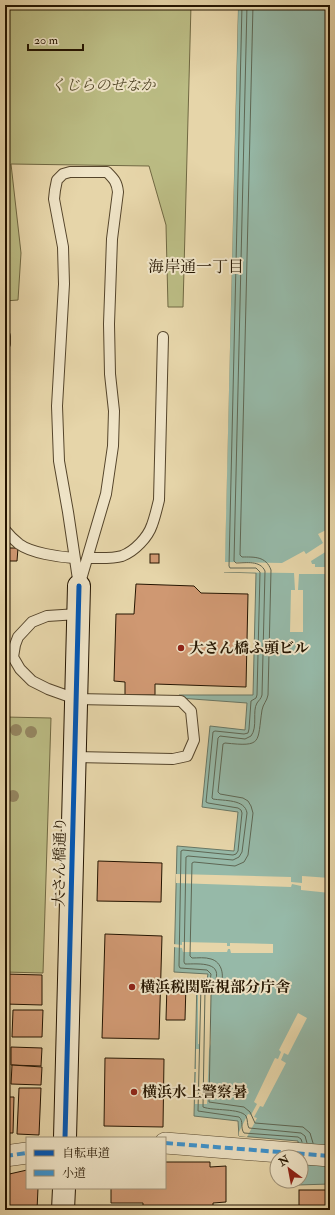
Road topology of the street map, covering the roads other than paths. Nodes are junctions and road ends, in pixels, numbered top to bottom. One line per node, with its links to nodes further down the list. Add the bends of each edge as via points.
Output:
1 (6, 336): 3 (lane)
2 (163, 337): 6 (lane, via 159,500 152,526 137,546 123,556)
3 (5, 344)
4 (5, 530): 5 (lane, via 20,544 33,550)
5 (74, 558): 6 (lane, via 59,461 56,406 64,284 54,190 57,180 63,174 107,172 115,180 118,192 112,239 109,324 114,411 113,446 106,494); 7 (lane)
6 (88, 558): 7 (lane)
7 (79, 586): 8 (street, 大さん橋通り)
8 (78, 614): 9 (street, 大さん橋通り); 9 (lane, via 47,616 32,622 18,637 14,657 20,669 32,681)
9 (76, 699): 10 (street, 大さん橋通り); 10 (lane, via 181,701 191,711 194,740 187,756 173,759)
10 (75, 757): 11 (street, 大さん橋通り)
11 (65, 1137)
12 (166, 1143): 15 (street)
13 (26, 1153): 14 (street)
14 (5, 1156)
15 (330, 1156)
16 (64, 1189): 17 (street)
17 (63, 1210)

